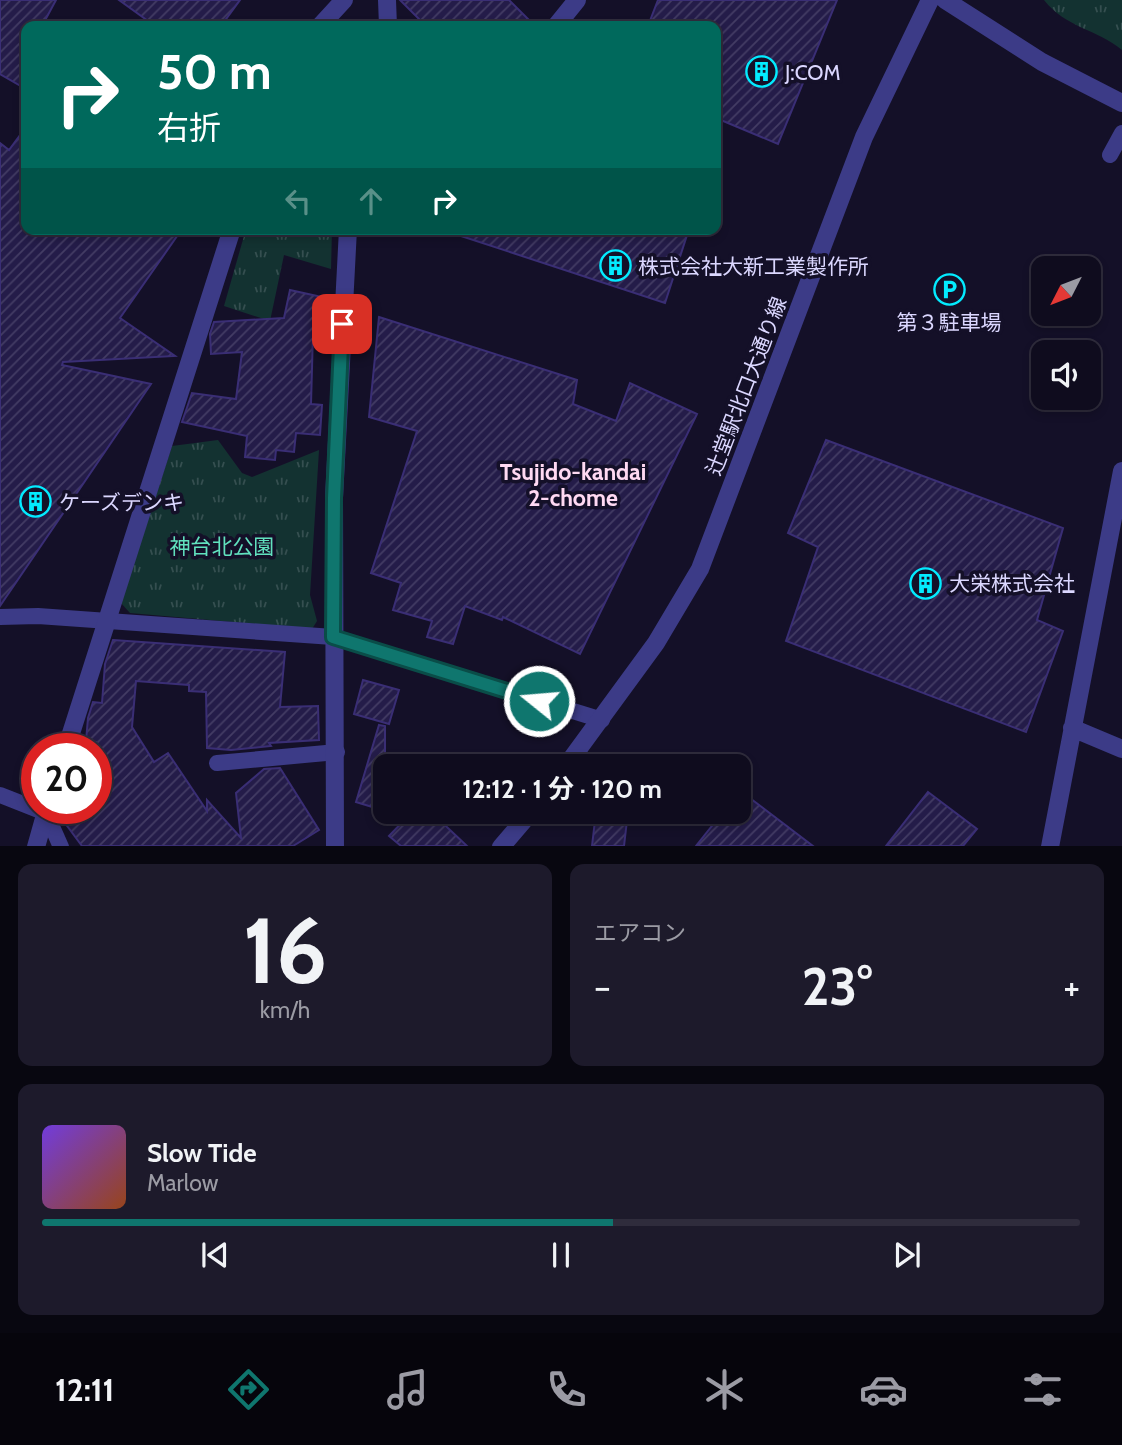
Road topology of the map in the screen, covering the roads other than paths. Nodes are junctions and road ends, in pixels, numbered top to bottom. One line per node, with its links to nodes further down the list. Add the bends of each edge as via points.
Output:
1 (344, 0): 6 (street)
2 (387, 0): 7 (street)
3 (577, 0): 8 (street)
4 (930, 0): 18 (street, 辻堂駅北口大通り線, via 864,137 700,569)
5 (945, 0): 9 (street, via 1042,62)
6 (325, 21)
7 (388, 21)
8 (560, 21)
9 (1122, 103)
10 (1122, 133): 11 (lane)
11 (1110, 155)
12 (230, 235): 16 (street)
13 (348, 235): 17 (street, via 334,498)
14 (1122, 474): 19 (street)
15 (0, 617): 16 (lane)
16 (106, 622): 17 (lane); 20 (street)
17 (333, 637): 18 (lane); 22 (street)
18 (602, 720): 23 (street, 辻堂駅北口大通り線)
19 (1072, 728): 21 (street); 34 (street)
20 (71, 733)
21 (1122, 749)
22 (337, 752): 24 (lane); 32 (street)
23 (575, 754)
24 (217, 763)
25 (0, 795): 26 (lane)
26 (21, 802)
27 (43, 824): 30 (street)
28 (52, 824): 31 (lane)
29 (520, 824): 33 (street)
30 (36, 846)
31 (61, 846)
32 (334, 846)
33 (501, 846)
34 (1050, 846)

